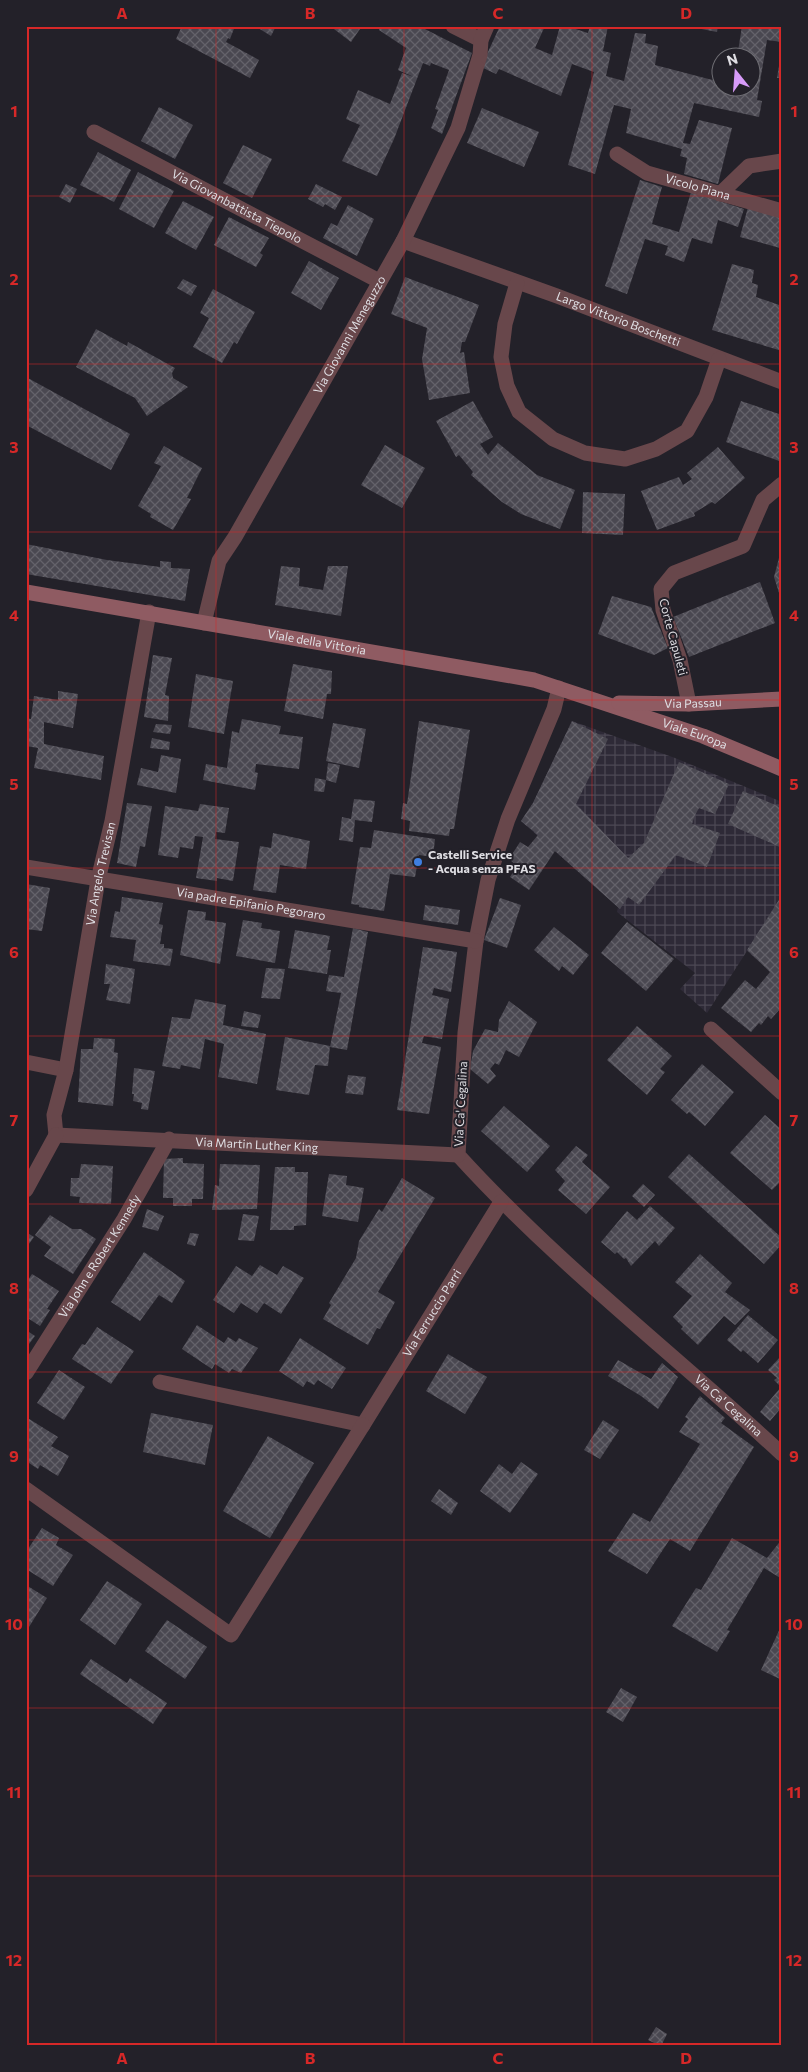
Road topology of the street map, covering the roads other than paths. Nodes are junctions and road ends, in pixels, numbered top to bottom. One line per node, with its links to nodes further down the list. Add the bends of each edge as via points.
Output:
1 (453, 26): 3 (street)
2 (487, 26): 3 (street, Via Giovanni Meneguzzo)
3 (481, 40): 9 (street, Via Giovanni Meneguzzo, via 480,55 458,128)
4 (94, 132): 10 (street, Via Giovanbattista Tiepolo)
5 (617, 154): 7 (street, Vicolo Piana, via 646,173)
6 (782, 161): 7 (street, via 749,166)
7 (720, 194): 8 (street, Vicolo Piana)
8 (782, 210)
9 (403, 241): 10 (street, Via Giovanni Meneguzzo); 11 (street, Largo Vittorio Boschetti)
10 (379, 281): 17 (street, Via Giovanni Meneguzzo, via 219,561)
11 (517, 283): 12 (street, Largo Vittorio Boschetti); 12 (street, via 505,324 501,357 507,386 520,412 553,439 584,453 624,459 656,449 687,431 706,397)
12 (719, 359): 13 (street, Largo Vittorio Boschetti)
13 (782, 382)
14 (782, 484): 21 (street, Corte Capuleti, via 763,500 742,546 674,573 661,589 663,610 680,660)
15 (26, 592): 16 (main road, Viale della Vittoria)
16 (149, 612): 17 (main road, Viale della Vittoria); 24 (street, Via Angelo Trevisan, via 112,821)
17 (204, 622): 18 (main road, Viale della Vittoria)
18 (559, 688): 20 (main road, Viale della Vittoria); 25 (street, Via Ca' Cegalina, via 554,709 488,880)
19 (779, 696): 21 (main road, Via Passau)
20 (605, 703): 21 (main road, Via Passau); 22 (main road, Viale Europa, via 703,736)
21 (689, 704)
22 (782, 769)
23 (26, 867): 24 (street, Via padre Epifanio Pegoraro)
24 (98, 880): 25 (street, Via padre Epifanio Pegoraro); 28 (street, Via Angelo Trevisan)
25 (476, 941): 32 (street, Via Ca' Cegalina, via 465,1033)
26 (711, 1029): 29 (street)
27 (26, 1062): 28 (street)
28 (66, 1070): 30 (street, Via Angelo Trevisan, via 54,1115)
29 (782, 1093)
30 (56, 1135): 31 (street, Via Martin Luther King); 33 (street)
31 (169, 1139): 32 (street, Via Martin Luther King); 35 (street, Via John e Robert Kennedy, via 124,1219)
32 (458, 1155): 34 (street, Via Ca' Cegalina)
33 (26, 1190)
34 (501, 1202): 37 (street, Via Ferruccio Parri); 38 (street, Via Ca' Cegalina)
35 (26, 1373)
36 (160, 1382): 37 (street)
37 (363, 1425): 39 (street, Via Ferruccio Parri, via 231,1635)
38 (782, 1454)
39 (26, 1489)

